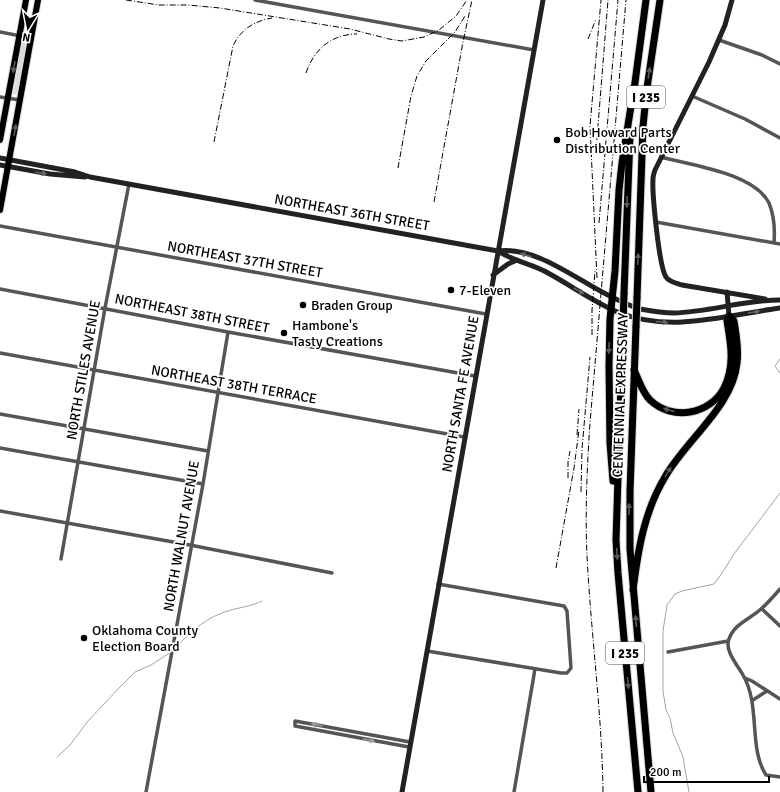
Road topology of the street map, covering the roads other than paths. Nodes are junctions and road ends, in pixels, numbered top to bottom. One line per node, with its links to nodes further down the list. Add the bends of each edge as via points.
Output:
1 (26, 0): 10 (main road)
2 (38, 0): 11 (main road)
3 (255, 0): 8 (street)
4 (542, 0): 13 (main road, NORTH SANTA FE AVENUE)
5 (646, 0): 15 (highway, CENTENNIAL EXPRESSWAY / I 235)
6 (660, 0): 52 (highway, CENTENNIAL EXPRESSWAY / I 235, one-way to 6, bridge, via 644,113)
7 (732, 0): 12 (main road)
8 (273, 2): 13 (street)
9 (0, 32): 10 (street)
10 (19, 35): 11 (street); 18 (main road, one-way to 18)
11 (31, 38): 19 (main road)
12 (719, 40): 14 (street); 16 (main road)
13 (534, 50): 35 (main road, NORTH SANTA FE AVENUE)
14 (780, 64)
15 (634, 87): 40 (highway, via 619,190); 63 (highway, CENTENNIAL EXPRESSWAY / I 235, one-way to 63, bridge)
16 (692, 96): 20 (street, via 745,119); 22 (main road)
17 (0, 97): 18 (street)
18 (8, 98): 19 (street); 21 (main road)
19 (20, 100): 24 (main road, one-way to 19)
20 (780, 138)
21 (0, 140)
22 (661, 157): 30 (main road, via 653,179); 32 (street, via 719,171 755,188 765,198 771,210)
23 (0, 158): 24 (main road, NORTHEAST 36TH STREET)
24 (9, 160): 26 (main road); 27 (main road, NORTHEAST 36TH STREET)
25 (0, 165): 26 (main road, NORTHEAST 36TH STREET)
26 (8, 167): 27 (main road, NORTHEAST 36TH STREET, one-way to 27); 29 (main road)
27 (90, 177): 28 (main road, NORTHEAST 36TH STREET)
28 (129, 184): 34 (street, NORTH STILES AVENUE); 35 (main road, NORTHEAST 36TH STREET)
29 (0, 210)
30 (656, 222): 32 (street); 39 (main road, via 666,277 677,284)
31 (0, 226): 34 (street, NORTHEAST 37TH STREET)
32 (774, 243): 33 (street)
33 (780, 244)
34 (117, 247): 44 (street, NORTH STILES AVENUE); 47 (street, NORTHEAST 37TH STREET)
35 (498, 252): 36 (main road, via 507,258); 37 (main road, NORTH SANTA FE AVENUE); 40 (main road, NORTHEAST 36TH STREET, one-way to 35, via 539,258 508,250)
36 (517, 260): 37 (main road); 46 (main road, one-way to 46, via 547,273)
37 (493, 275): 47 (main road, NORTH SANTA FE AVENUE)
38 (0, 289): 44 (street, NORTHEAST 38TH STREET)
39 (727, 292): 41 (main road); 43 (main road)
40 (612, 298): 43 (main road, via 639,308 666,312); 46 (highway)
41 (770, 300): 42 (main road); 43 (main road)
42 (780, 300)
43 (727, 306): 48 (main road)
44 (105, 308): 49 (street, NORTHEAST 38TH STREET); 51 (street, NORTH STILES AVENUE)
45 (780, 308): 48 (main road, one-way to 45)
46 (611, 309): 48 (main road, one-way to 48, via 641,319 666,322); 63 (highway, one-way to 63, via 610,428)
47 (486, 314): 53 (main road, NORTH SANTA FE AVENUE)
48 (729, 316): 52 (highway, one-way to 52, via 727,321 732,356 729,373 724,388 709,405 686,413 663,408 648,396); 70 (highway, one-way to 48, via 644,527 659,487 676,460 719,406 733,382 738,353 734,321)
49 (228, 332): 53 (street, NORTHEAST 38TH STREET); 54 (street, NORTH WALNUT AVENUE)
50 (0, 353): 51 (street, NORTHEAST 38TH TERRACE)
51 (95, 370): 54 (street, NORTHEAST 38TH TERRACE); 56 (street, NORTH STILES AVENUE)
52 (634, 370): 70 (highway, CENTENNIAL EXPRESSWAY / I 235, one-way to 52, via 629,521)
53 (475, 376): 57 (main road, NORTH SANTA FE AVENUE)
54 (217, 392): 57 (street, NORTHEAST 38TH TERRACE); 59 (street, NORTH WALNUT AVENUE)
55 (0, 414): 56 (street)
56 (84, 429): 59 (street); 60 (street, NORTH STILES AVENUE)
57 (464, 437): 68 (main road, NORTH SANTA FE AVENUE)
58 (0, 448): 60 (street)
59 (208, 451): 61 (street, NORTH WALNUT AVENUE)
60 (78, 462): 61 (street); 64 (street, NORTH STILES AVENUE)
61 (203, 484): 65 (street, NORTH WALNUT AVENUE)
62 (0, 511): 64 (street)
63 (616, 515): 86 (highway, CENTENNIAL EXPRESSWAY / I 235, one-way to 86, via 618,573)
64 (67, 523): 65 (street); 66 (street, NORTH STILES AVENUE)
65 (190, 545): 67 (street); 83 (street, NORTH WALNUT AVENUE)
66 (61, 559)
67 (332, 573)
68 (438, 584): 74 (main road, NORTH SANTA FE AVENUE); 76 (street, via 565,607 571,668 569,672 561,674)
69 (780, 589): 71 (street)
70 (633, 590): 87 (highway, CENTENNIAL EXPRESSWAY / I 235, one-way to 70)
71 (762, 609): 72 (street); 73 (street, via 735,628)
72 (780, 626)
73 (728, 641): 75 (street); 77 (street, via 729,651)
74 (427, 650): 76 (street); 81 (main road, NORTH SANTA FE AVENUE)
75 (668, 652)
76 (536, 669): 85 (street)
77 (745, 678): 78 (street); 80 (street)
78 (767, 691): 79 (street); 80 (street)
79 (780, 699)
80 (753, 700): 82 (street, via 761,768 766,775)
81 (410, 745): 81 (street, one-way to 81, via 295,721 295,726); 84 (main road, NORTH SANTA FE AVENUE)
82 (780, 777)
83 (146, 792)
84 (402, 792)
85 (514, 792)
86 (638, 792)
87 (651, 792)

